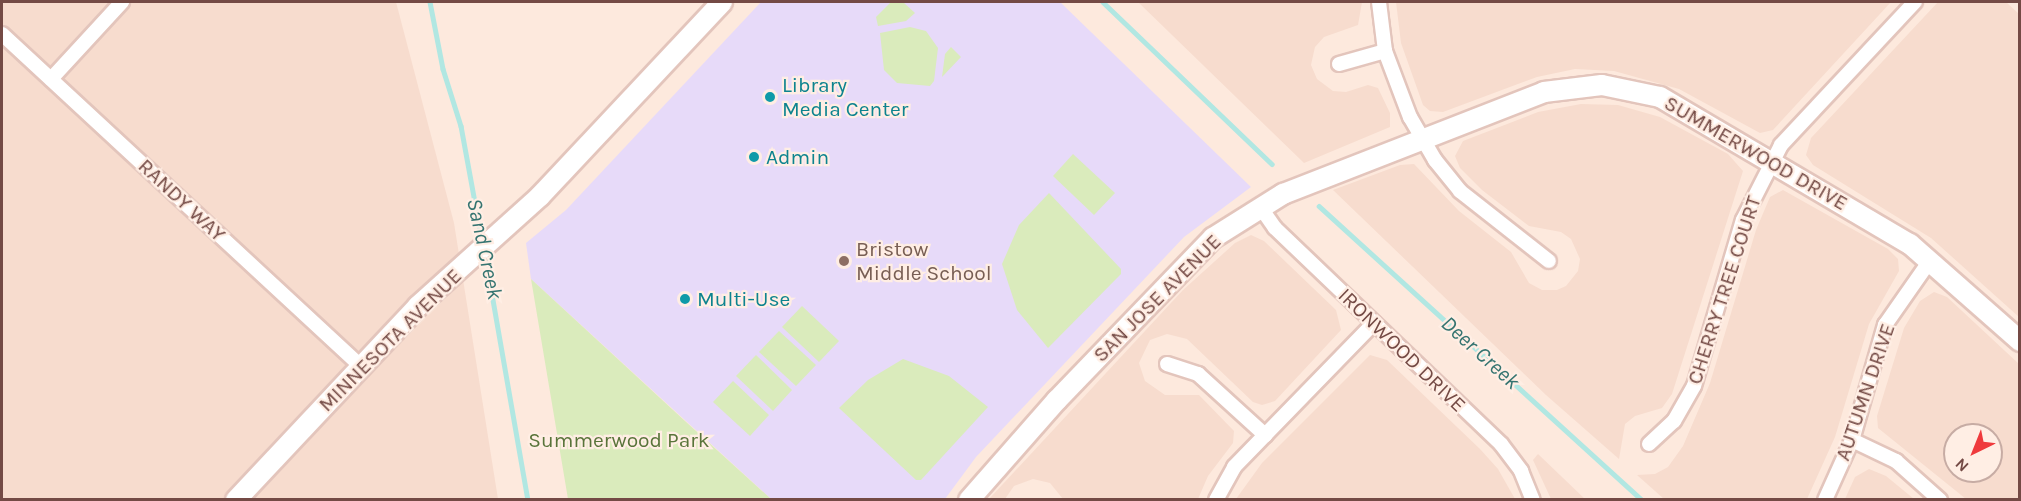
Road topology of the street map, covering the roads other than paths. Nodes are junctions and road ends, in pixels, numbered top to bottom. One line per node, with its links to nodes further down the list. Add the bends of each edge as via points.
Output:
1 (122, 2): 8 (street)
2 (722, 2): 17 (street, MINNESOTA AVENUE, via 503,231 462,266)
3 (1378, 2): 6 (street)
4 (1915, 2): 10 (street, CHERRY TREE COURT, via 1782,145)
5 (2, 33): 8 (street, RANDY WAY)
6 (1385, 51): 7 (street); 9 (street)
7 (1339, 64)
8 (51, 79): 17 (street, RANDY WAY)
9 (1421, 138): 10 (street, SUMMERWOOD DRIVE, via 1544,92 1602,85 1660,97); 11 (street, SAN JOSE AVENUE, via 1283,194); 13 (street, via 1460,191)
10 (1773, 161): 12 (street, SUMMERWOOD DRIVE, via 1882,225); 20 (street, CHERRY TREE COURT, via 1743,220 1694,386 1674,421)
11 (1261, 208): 14 (street, IRONWOOD DRIVE, via 1275,228); 22 (street, SAN JOSE AVENUE, via 1213,238 1057,400)
12 (1930, 259): 15 (street, SUMMERWOOD DRIVE); 19 (street, AUTUMN DRIVE, via 1885,325)
13 (1549, 261)
14 (1374, 323): 18 (street); 24 (street, IRONWOOD DRIVE, via 1501,444 1521,471)
15 (2019, 341)
16 (1167, 364): 18 (street, via 1198,374)
17 (361, 367): 21 (street, MINNESOTA AVENUE)
18 (1265, 435): 23 (street, via 1234,466)
19 (1852, 440): 25 (street, AUTUMN DRIVE); 26 (street, via 1896,461)
20 (1649, 444)
21 (236, 500)
22 (969, 500)
23 (1216, 500)
24 (1533, 500)
25 (1825, 500)
26 (1940, 500)

